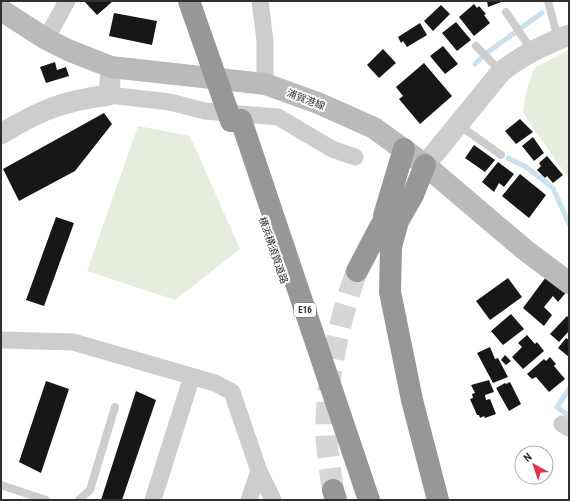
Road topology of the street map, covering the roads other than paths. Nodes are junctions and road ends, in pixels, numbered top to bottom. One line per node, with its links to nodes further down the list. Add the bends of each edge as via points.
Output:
1 (68, 1): 9 (street)
2 (189, 1): 16 (highway, 横浜横須賀道路 / E16, bridge)
3 (200, 1): 16 (highway, 横浜横須賀道路 / E16)
4 (260, 1): 14 (street, via 265,41)
5 (548, 1): 8 (lane)
6 (1, 10): 9 (main road, 浦賀港線)
7 (506, 12): 11 (lane)
8 (564, 37): 11 (street)
9 (46, 39): 12 (main road, 浦賀港線)
10 (476, 46): 13 (lane)
11 (532, 51): 13 (street)
12 (111, 67): 14 (main road, 浦賀港線); 15 (street)
13 (501, 72): 17 (street)
14 (265, 84): 19 (main road, 浦賀港線, via 318,103 374,128)
15 (109, 95): 18 (street, via 87,97 48,108); 21 (street, via 170,102 205,111 278,117 332,149)
16 (236, 120): 36 (highway, 横浜横須賀道路 / E16); 37 (highway, 横浜横須賀道路 / E16)
17 (459, 125): 20 (lane); 22 (street)
18 (1, 134)
19 (404, 149): 22 (main road, 浦賀港線); 23 (highway)
20 (501, 156)
21 (355, 157)
22 (425, 165): 23 (highway); 25 (main road, 浦賀港線, via 525,250); 38 (highway, via 398,221 391,247 390,285 407,378)
23 (380, 227): 24 (highway)
24 (357, 271)
25 (569, 283)
26 (1, 340): 27 (street, via 73,342)
27 (192, 376): 29 (street, via 215,383 232,392); 33 (street)
28 (115, 407): 32 (lane, via 90,490)
29 (259, 471): 34 (street); 35 (street)
30 (1, 485): 31 (lane)
31 (46, 500)
32 (79, 500)
33 (153, 500)
34 (249, 500)
35 (273, 500)
36 (358, 500)
37 (369, 500)
38 (438, 500)

